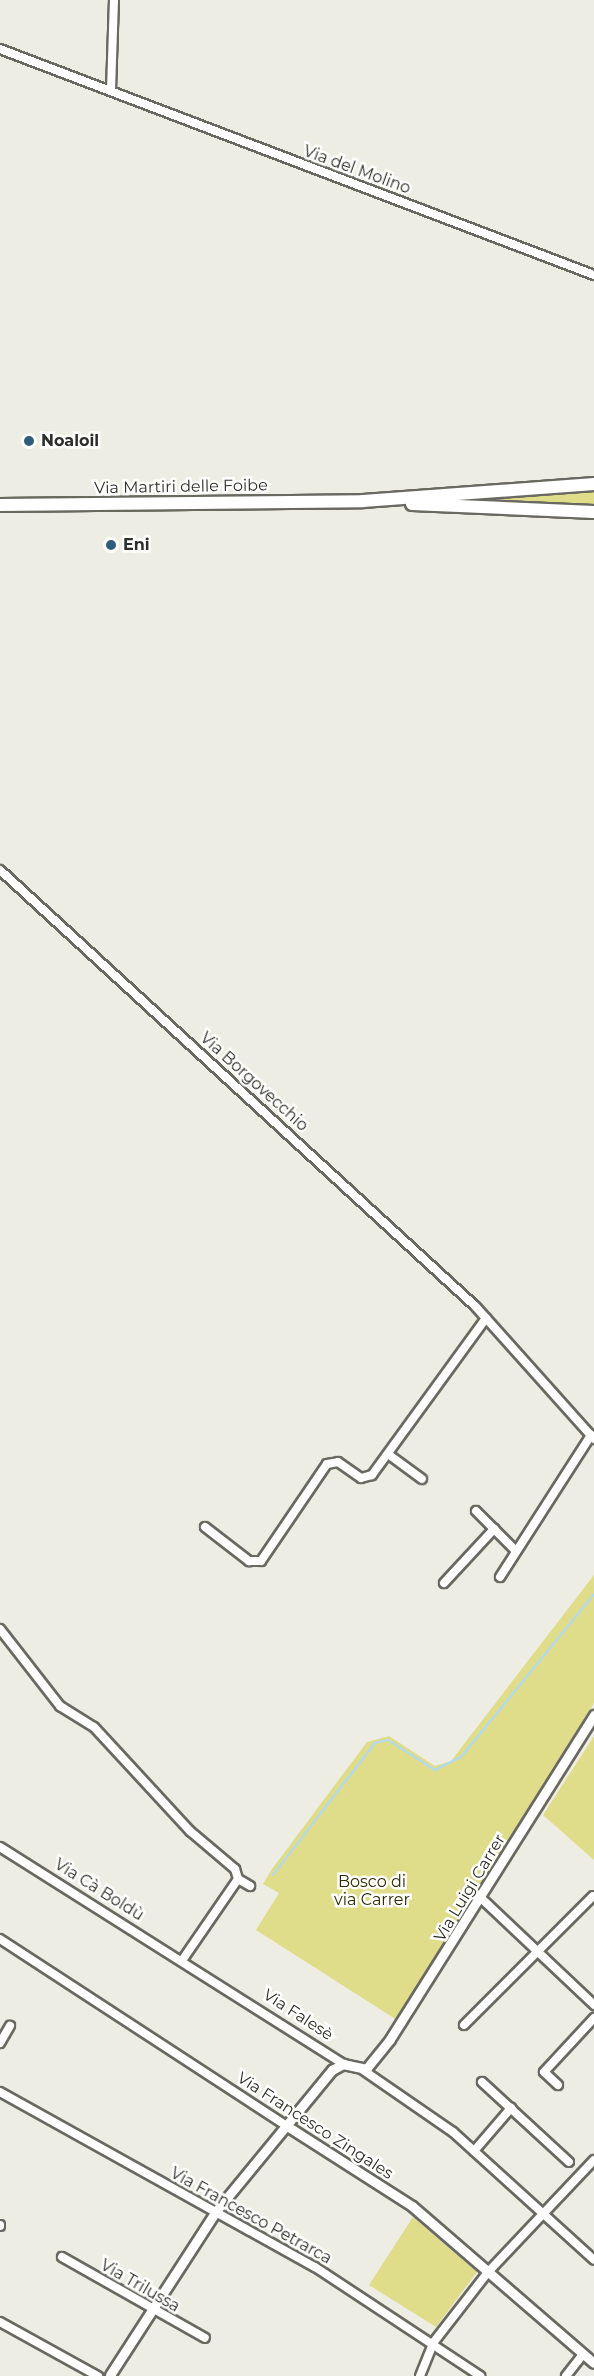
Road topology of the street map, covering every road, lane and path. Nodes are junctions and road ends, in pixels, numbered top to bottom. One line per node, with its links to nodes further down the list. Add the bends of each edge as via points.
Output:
1 (114, 0): 3 (street)
2 (0, 49): 3 (street, Via del Molino)
3 (111, 90): 4 (street, Via del Molino)
4 (594, 275)
5 (594, 484): 6 (highway, Via Martiri delle Foibe)
6 (363, 501): 7 (highway, Via Martiri delle Foibe); 8 (highway, Via Martiri delle Foibe)
7 (0, 505)
8 (594, 512)
9 (0, 870): 10 (street, Via Borgovecchio)
10 (486, 1318): 11 (street, Via Borgovecchio); 12 (street)
11 (592, 1437): 17 (street, Via Borgovecchio)
12 (388, 1454): 13 (street); 15 (street, via 365,1479 338,1462 327,1464 261,1561 249,1561)
13 (422, 1479)
14 (476, 1511): 16 (street)
15 (205, 1527)
16 (494, 1529): 17 (street); 19 (street)
17 (515, 1550): 18 (street, Via Borgovecchio)
18 (500, 1577)
19 (444, 1583)
20 (0, 1629): 23 (street, via 60,1706 94,1727 190,1831 233,1865)
21 (594, 1714): 26 (street, Via Luigi Carrer)
22 (1, 1849): 29 (street, Via Cà Boldù)
23 (238, 1879): 24 (street); 29 (street)
24 (250, 1886)
25 (593, 1896): 28 (street)
26 (481, 1898): 28 (street); 36 (street, Via Luigi Carrer, via 417,2002)
27 (0, 1939): 41 (street, Via Francesco Zingales)
28 (538, 1950): 30 (street); 32 (street)
29 (183, 1959): 35 (street, Via Falesè)
30 (594, 2005)
31 (594, 2018): 38 (street, via 544,2072)
32 (464, 2025)
33 (10, 2026): 34 (street)
34 (0, 2043)
35 (343, 2064): 36 (street, Via Falesè); 41 (street)
36 (363, 2070): 42 (street, Via Falesè)
37 (482, 2082): 40 (street)
38 (558, 2085)
39 (0, 2092): 45 (street, Via Francesco Petrarca)
40 (511, 2108): 42 (street); 44 (street)
41 (287, 2126): 45 (street); 49 (street, Via Francesco Zingales, via 403,2200)
42 (474, 2151): 46 (street, Via Falesè)
43 (594, 2160): 46 (street)
44 (569, 2162)
45 (216, 2211): 50 (street); 53 (street, Via Francesco Petrarca)
46 (543, 2215): 48 (street, Via Falesè); 49 (street)
47 (62, 2257): 50 (street, Via Trilussa)
48 (594, 2260)
49 (488, 2272): 53 (street); 54 (street, Via Francesco Zingales)
50 (149, 2307): 52 (street, Via Trilussa); 56 (street)
51 (0, 2322): 56 (street)
52 (205, 2338)
53 (433, 2343): 57 (street); 58 (street, Via Francesco Petrarca)
54 (584, 2354): 55 (street, Via Francesco Zingales); 59 (street)
55 (594, 2363)
56 (105, 2376)
57 (420, 2376)
58 (480, 2376)
59 (567, 2376)

